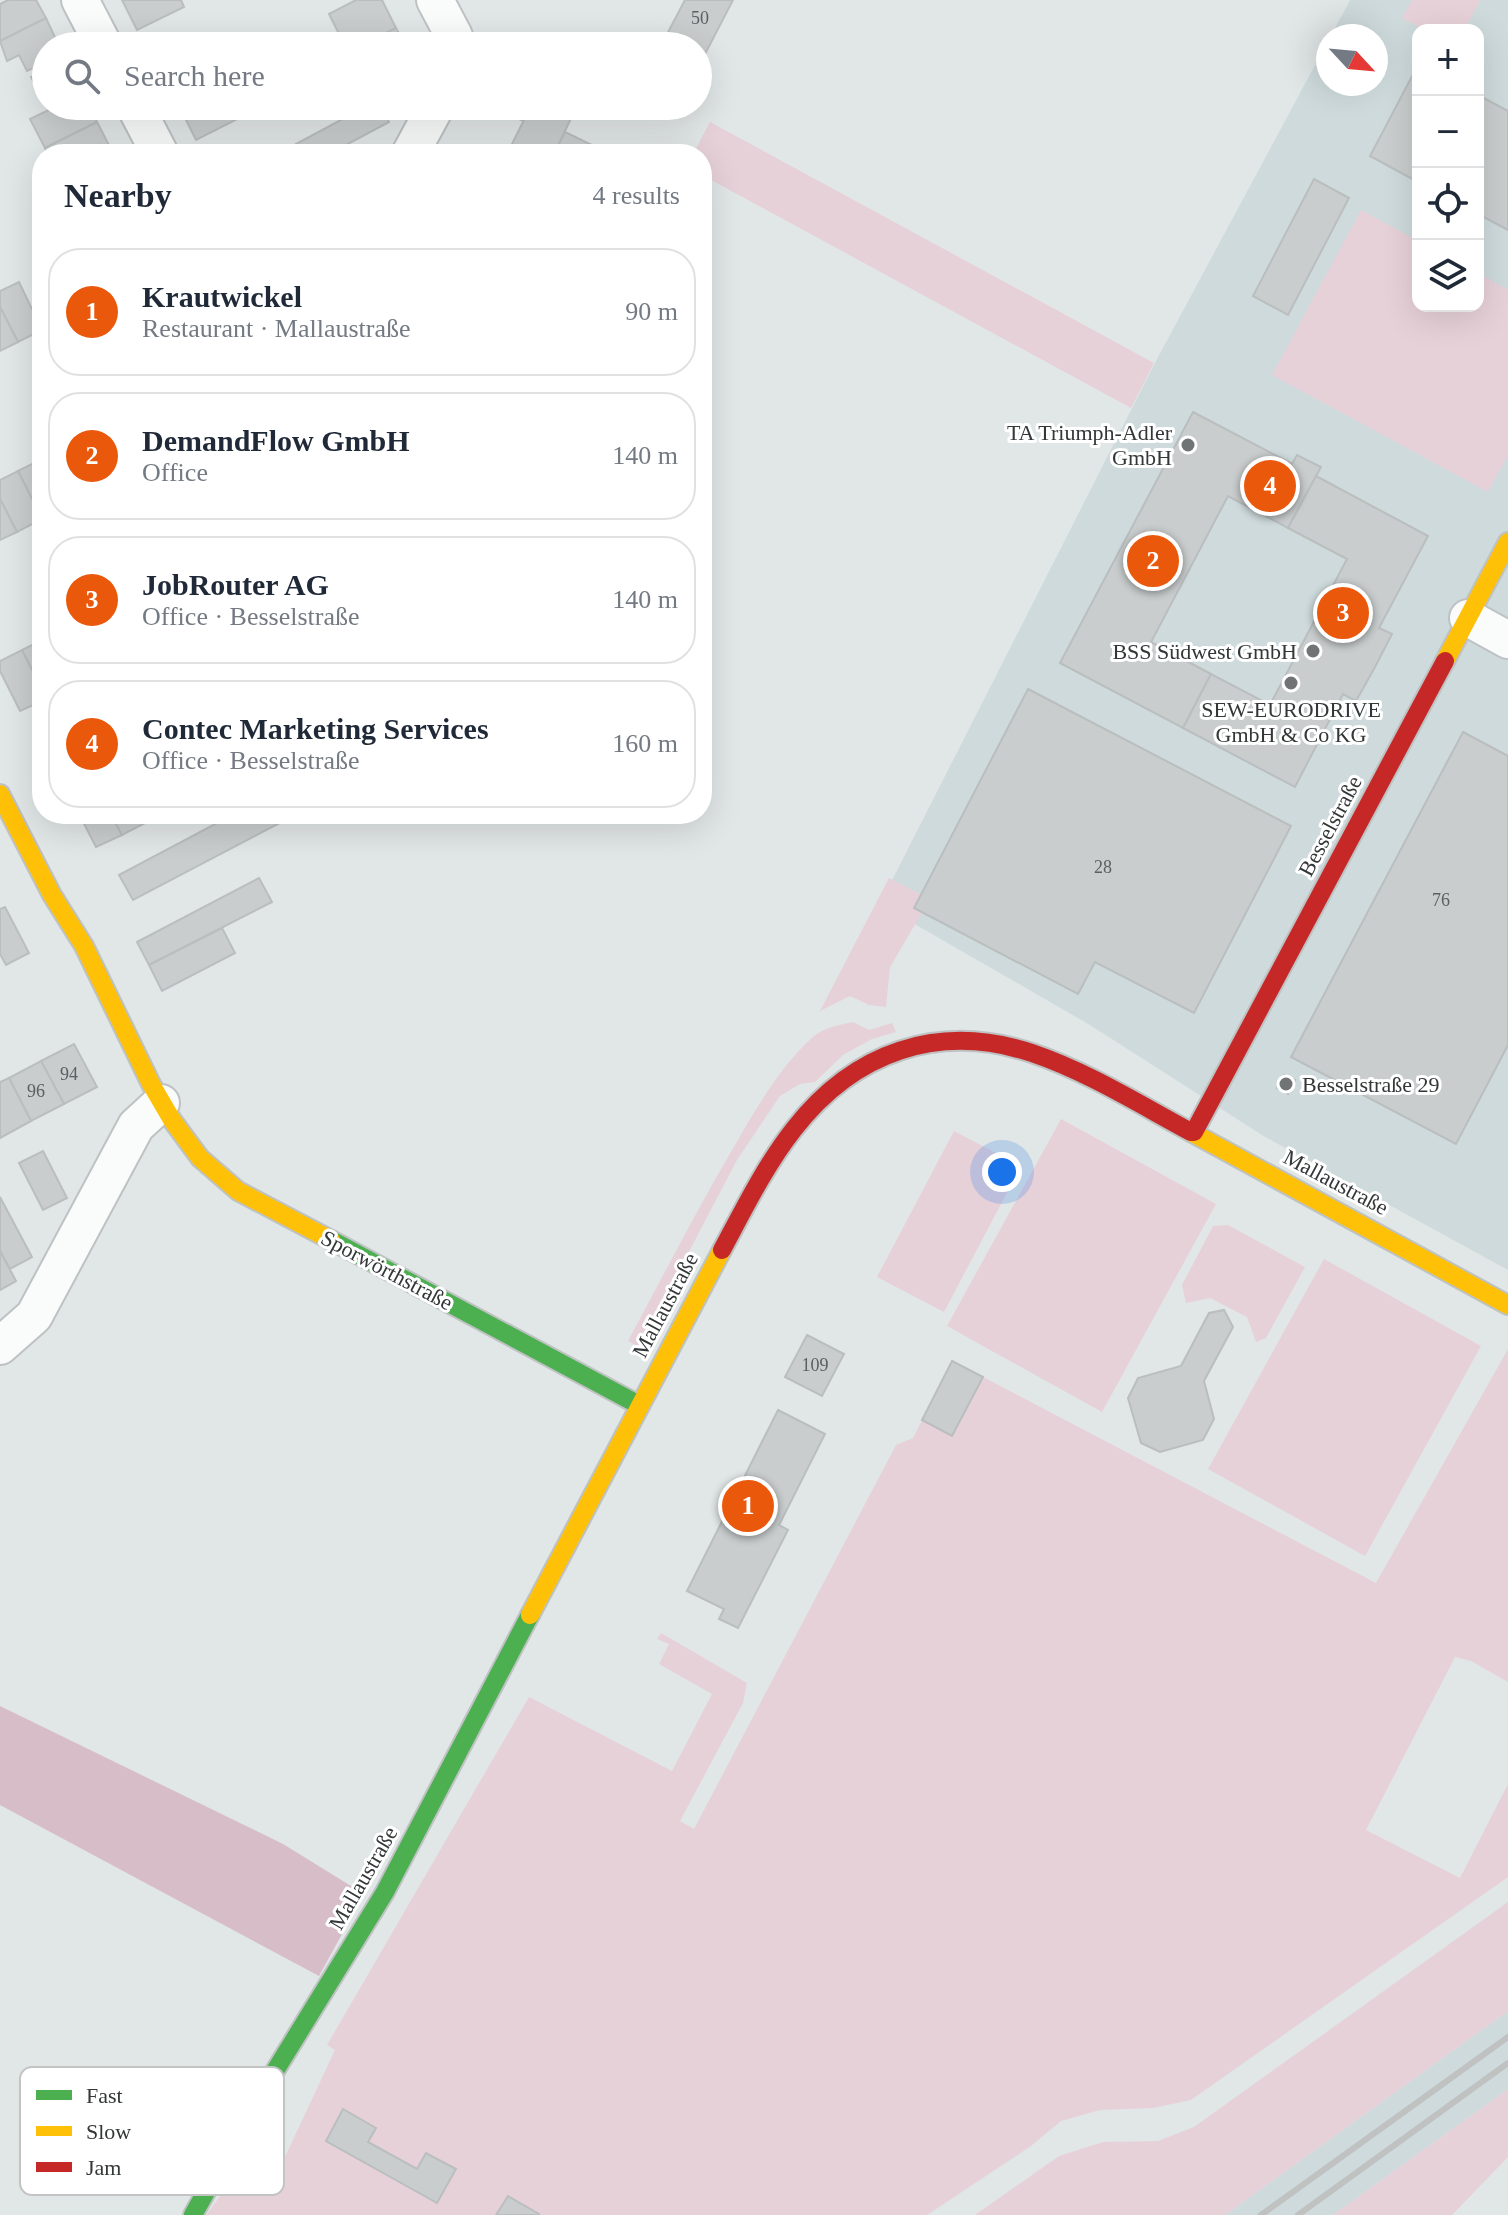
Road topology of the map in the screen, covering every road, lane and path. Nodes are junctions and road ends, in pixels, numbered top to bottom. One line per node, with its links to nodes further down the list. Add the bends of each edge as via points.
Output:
1 (80, 0): 3 (street)
2 (435, 0): 4 (street)
3 (97, 32)
4 (452, 32)
5 (142, 120): 7 (street)
6 (428, 120): 8 (street)
7 (155, 144)
8 (415, 144)
9 (1508, 542): 10 (street, Besselstraße)
10 (1468, 618): 11 (street); 14 (street, Besselstraße)
11 (1508, 640)
12 (0, 794): 13 (street, Sporwörthstraße, via 84,946)
13 (161, 1103): 16 (street, via 136,1126 34,1316); 17 (street, Sporwörthstraße, via 200,1158 238,1191)
14 (1194, 1132): 15 (street, Mallaustraße); 17 (street, Mallaustraße, via 1053,1059 1022,1049 947,1038 880,1059 824,1096 792,1129)
15 (1508, 1305)
16 (0, 1346)
17 (639, 1405): 18 (street, Mallaustraße, via 389,1885)
18 (278, 2067)
19 (204, 2195): 20 (street, Mallaustraße)
20 (193, 2215)

